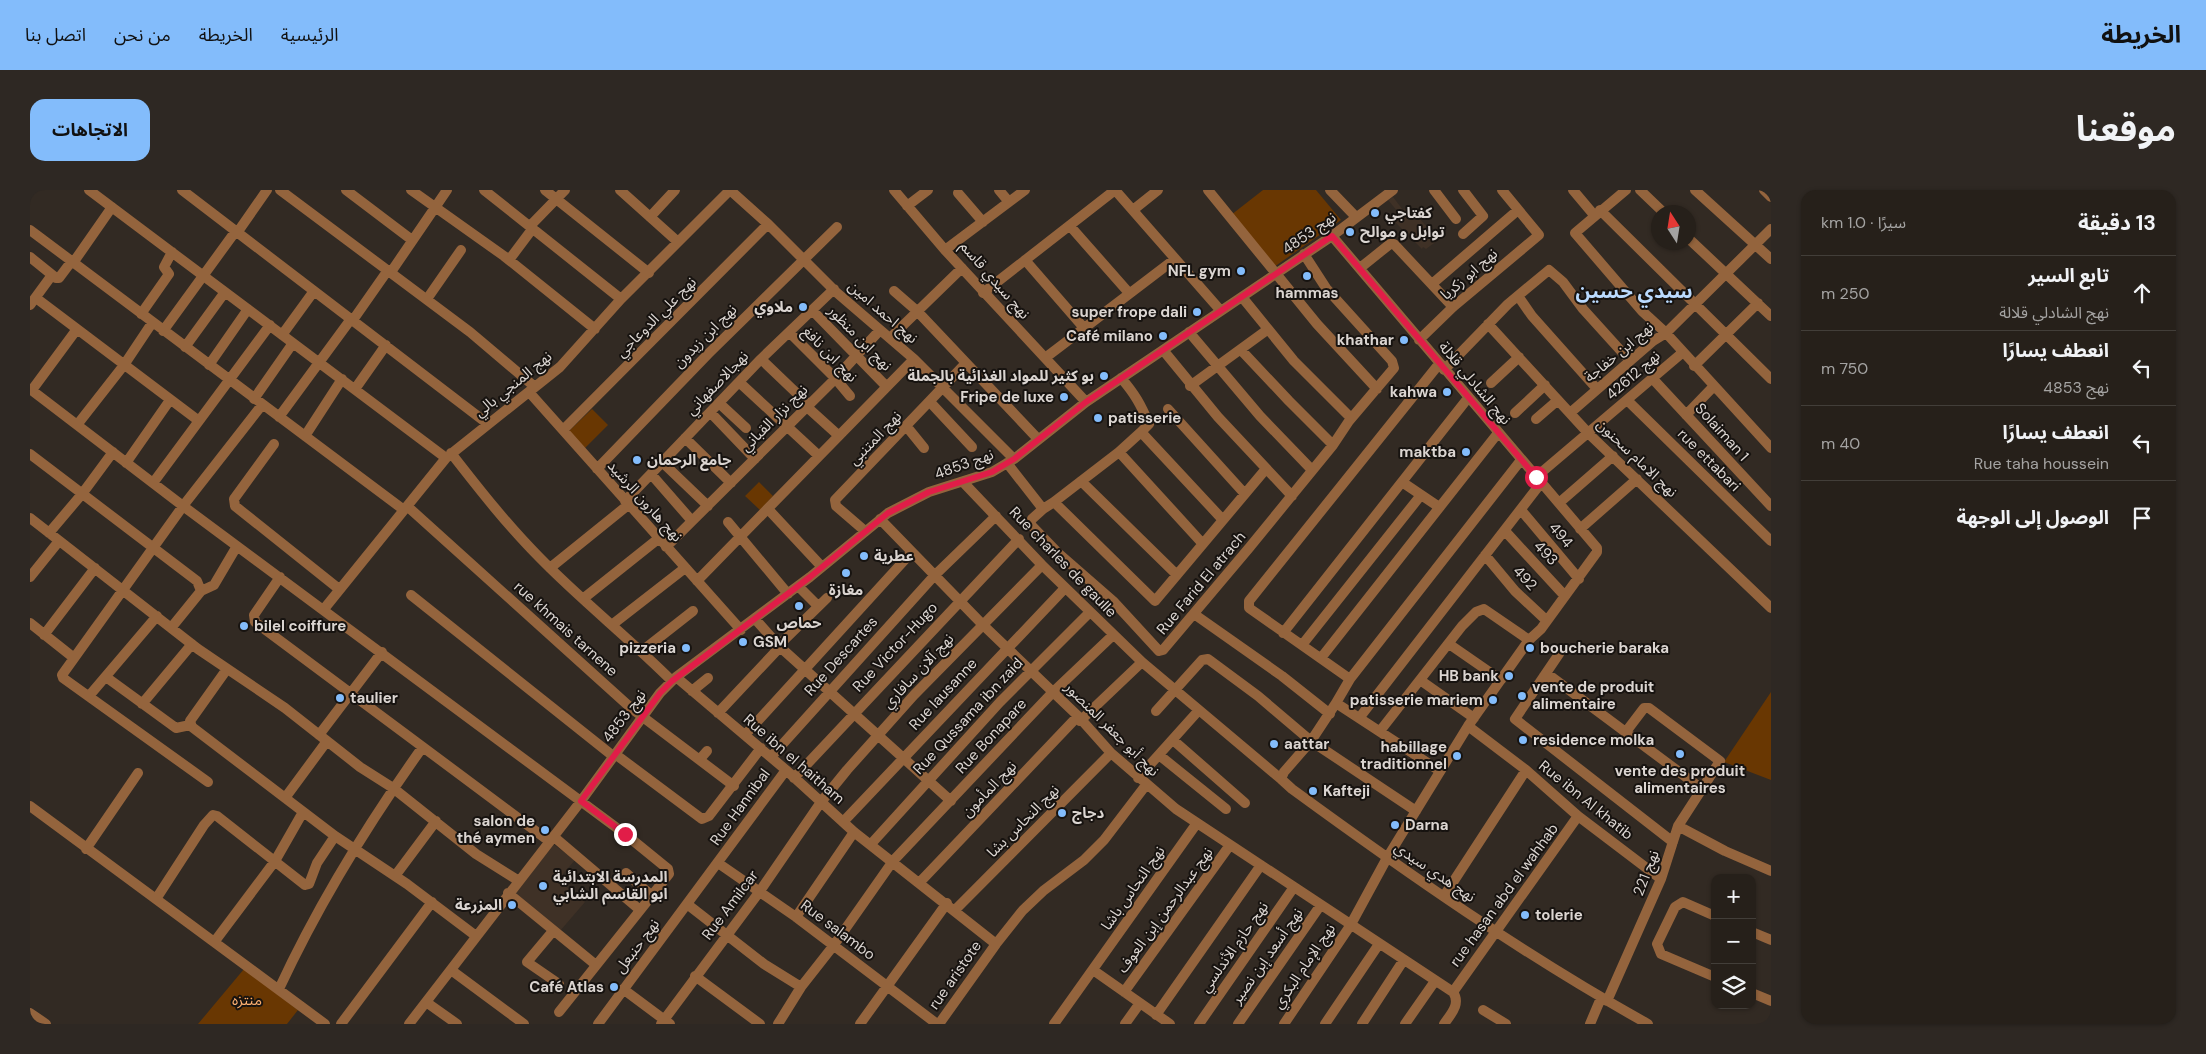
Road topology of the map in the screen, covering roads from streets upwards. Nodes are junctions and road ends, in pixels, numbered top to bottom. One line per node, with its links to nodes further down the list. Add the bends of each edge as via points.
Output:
1 (89, 190): 37 (street, Rue ibn el haitham)
2 (182, 190): 52 (street)
3 (267, 190): 52 (street)
4 (280, 190): 72 (street, نهج هارون الرشيد)
5 (346, 190): 55 (street)
6 (411, 190): 38 (street)
7 (448, 190): 38 (street)
8 (484, 190): 48 (street)
9 (545, 190): 33 (street)
10 (565, 190): 33 (street)
11 (620, 190): 42 (street)
12 (675, 190): 42 (street)
13 (730, 190): 46 (street, نهج احمد امين); 56 (street, نهج المنجي بالي)
14 (894, 190): 36 (street)
15 (928, 190): 36 (street)
16 (999, 190): 34 (street)
17 (1025, 190): 34 (street, نهج سيدي قاسم)
18 (1115, 190): 39 (street); 47 (street)
19 (1158, 190): 39 (street)
20 (1208, 190): 74 (street)
21 (1330, 190): 43 (street)
22 (1393, 190): 43 (street, نهج 4853)
23 (1434, 190): 44 (street)
24 (1463, 190): 53 (street, via 1483,216)
25 (1502, 190): 40 (street)
26 (1572, 190): 41 (street)
27 (1626, 190): 41 (street)
28 (1640, 190): 35 (street)
29 (1695, 190): 58 (street)
30 (1764, 190): 32 (street)
31 (958, 193): 45 (street)
32 (1771, 197)
33 (557, 199): 48 (street); 73 (street)
34 (1009, 202): 45 (street, نهج سيدي قاسم)
35 (1656, 205)
36 (908, 206): 60 (street)
37 (112, 207): 61 (street, Rue ibn el haitham); 69 (street)
38 (435, 207): 55 (street); 67 (street)
39 (1133, 210): 65 (street)
40 (1518, 210): 78 (street); 92 (street, نهج ابو زكريا, via 1539,232 1538,236)
41 (1597, 212): 91 (street); 111 (street, via 1575,233 1642,311)
42 (650, 217): 56 (street)
43 (1356, 217): 54 (street, نهج 4853)
44 (1456, 220)
45 (983, 222): 60 (street, نهج سيدي قاسم)
46 (768, 224): 64 (street, نهج احمد امين); 177 (street, نهج علي الدوعاجي)
47 (1070, 226): 68 (street); 84 (street)
48 (531, 227): 67 (street); 88 (street)
49 (837, 227): 64 (street, نهج ابن زيدون)
50 (1771, 229): 58 (street, نهج ابن خفاجة)
51 (30, 230): 69 (street, rue khmais tarnene)
52 (236, 232): 77 (street); 80 (street)
53 (1463, 234)
54 (1332, 236): 62 (street, نهج 4853); 71 (street, نهج الشادلي قلالة)
55 (412, 240): 72 (street)
56 (678, 242): 73 (street, نهج المنجي بالي)
57 (1696, 245): 75 (street)
58 (1753, 245): 66 (street); 75 (street, نهج ابن خفاجة)
59 (461, 250): 87 (street)
60 (946, 250): 70 (street, نهج سيدي قاسم)
61 (172, 252): 77 (street, Rue ibn el haitham); 97 (street, via 164,267 169,274)
62 (1304, 254): 74 (street, نهج 4853); 150 (street, Rue Farid El atrach, via 1326,288 1394,364 1394,370)
63 (30, 257): 76 (street)
64 (804, 258): 79 (street, نهج احمد امين); 201 (street, نهج ابن زيدون)
65 (1175, 259): 84 (street); 96 (street)
66 (1771, 259)
67 (509, 260): 105 (street)
68 (1025, 260): 83 (street); 103 (street)
69 (72, 262): 76 (street, via 59,278); 97 (street, rue khmais tarnene)
70 (962, 268): 83 (street, نهج سيدي قاسم); 95 (street)
71 (1360, 268): 78 (street, via 1394,244); 115 (street, نهج الشادلي قلالة)
72 (389, 271): 87 (street, نهج هارون الرشيد); 99 (street)
73 (648, 273): 88 (street, نهج المنجي بالي)
74 (1277, 273): 86 (street, نهج 4853); 150 (street, via 1317,324)
75 (1726, 273): 90 (street); 91 (street, نهج ابن خفاجة)
76 (52, 275): 89 (street)
77 (202, 275): 82 (street, Rue ibn el haitham); 108 (street)
78 (1432, 284): 92 (street)
79 (834, 289): 94 (street, نهجالاصفهاني); 106 (street, نهج احمد امين)
80 (314, 291): 99 (street); 112 (street)
81 (894, 291): 95 (street)
82 (225, 292): 93 (street, Rue ibn el haitham); 118 (street)
83 (983, 293): 124 (street, نهج سيدي قاسم)
84 (1129, 294): 103 (street)
85 (1518, 296): 101 (street); 127 (street, via 1549,270); 151 (street)
86 (1242, 297): 96 (street, نهج 4853); 107 (street)
87 (427, 300): 149 (street, نهج هارون الرشيد)
88 (621, 300): 105 (street, نهج المنجي بالي)
89 (33, 301): 104 (street)
90 (1758, 303): 98 (street); 113 (street)
91 (1696, 304): 111 (street, نهج ابن خفاجة); 113 (street)
92 (1453, 307): 115 (street, نهج ابو زكريا)
93 (248, 309): 102 (street, Rue ibn el haitham); 131 (street)
94 (812, 310): 109 (street, نهجالاصفهاني); 122 (street, نهج ابن منظور)
95 (917, 311): 114 (street); 129 (street)
96 (1220, 311): 110 (street, نهج 4853)
97 (141, 314): 100 (street, rue khmais tarnene)
98 (1771, 316)
99 (352, 319): 117 (street); 128 (street)
100 (152, 323): 108 (street, rue khmais tarnene); 130 (street)
101 (1488, 324): 123 (street, نهج الامام سحنون); 134 (street)
102 (270, 325): 112 (street, Rue ibn el haitham); 140 (street)
103 (1084, 328): 124 (street)
104 (77, 329): 130 (street); 152 (street)
105 (595, 330): 149 (street, نهج المنجي بالي, via 560,367)
106 (880, 330): 114 (street, نهج احمد امين); 122 (street, نهج نزار القباني)
107 (1267, 330): 120 (street); 169 (street)
108 (163, 331): 118 (street, rue khmais tarnene)
109 (789, 332): 125 (street, نهجالاصفهاني); 135 (street, نهج ابن نافغ)
110 (1190, 332): 119 (street, نهج 4853); 132 (street)
111 (1666, 333): 121 (street); 127 (street, نهج ابن خفاجة)
112 (282, 335): 116 (street, Rue ibn el haitham)
113 (1727, 335): 133 (street); 139 (street)
114 (890, 338): 126 (street, نهج احمد امين)
115 (1419, 340): 134 (street, نهج الشادلي قلالة)
116 (293, 343): 128 (street, Rue ibn el haitham); 158 (street)
117 (386, 345): 148 (street); 172 (street)
118 (185, 347): 131 (street, rue khmais tarnene)
119 (1163, 350): 136 (street, نهج 4853); 145 (street)
120 (1241, 350): 132 (street); 186 (street)
121 (1682, 353): 133 (street); 137 (street, نهج 42612)
122 (856, 356): 135 (street, نهج نزار القباني); 144 (street, نهج ابن منظور)
123 (1519, 357): 142 (street); 143 (street, نهج الامام سحنون)
124 (1045, 358): 161 (street, نهج سيدي قاسم)
125 (761, 359): 141 (street, نهجالاصفهاني); 162 (street)
126 (914, 359): 144 (street); 147 (street, نهج احمد امين)
127 (1630, 361): 151 (street, نهج ابن خفاجة)
128 (318, 362): 138 (street, Rue ibn el haitham); 168 (street)
129 (966, 363): 147 (street, نهج المتنبي); 184 (street)
130 (124, 365): 155 (street); 173 (street)
131 (209, 365): 140 (street, rue khmais tarnene)
132 (1216, 366): 145 (street); 203 (street)
133 (1694, 366): 146 (street)
134 (1441, 367): 154 (street, نهج الشادلي قلالة); 285 (street, via 1248,602 1249,608)
135 (835, 378): 153 (street, نهج ابن نافغ); 162 (street, نهج نزار القباني)
136 (1121, 378): 161 (street, نهج 4853); 178 (street, via 1145,411 1149,424)
137 (1652, 378): 157 (street, نهج 42612); 167 (street, Solaiman 1)
138 (342, 379): 148 (street, Rue ibn el haitham); 182 (street)
139 (1771, 379)
140 (230, 381): 158 (street, rue khmais tarnene); 171 (street)
141 (739, 382): 159 (street, نهجالاصفهاني); 174 (street)
142 (1491, 383)
143 (1545, 385): 156 (street, نهج الامام سحنون); 165 (street)
144 (886, 386): 181 (street)
145 (1190, 386): 202 (street)
146 (1713, 387): 167 (street); 189 (street)
147 (943, 388): 160 (street, نهج المتنبي); 198 (street, نهج احمد امين)
148 (355, 389): 193 (street, Rue ibn el haitham)
149 (532, 389): 172 (street, نهج المنجي بالي); 177 (street, نهج هارون الرشيد)
150 (1377, 389): 169 (street, Rue Farid El atrach)
151 (1596, 389): 166 (street, نهج ابن خفاجة)
152 (31, 390): 173 (street)
153 (850, 396)
154 (1468, 398): 179 (street, نهج الشادلي قلالة); 209 (street)
155 (170, 400): 171 (street); 200 (street)
156 (1558, 400): 166 (street, نهج الامام سحنون); 170 (street)
157 (1626, 400): 180 (street, نهج 42612); 241 (street, rue ettabari)
158 (258, 402): 168 (street, rue khmais tarnene); 219 (street)
159 (719, 402): 164 (street, نهجالاصفهاني); 176 (street)
160 (930, 402): 175 (street, نهج المتنبي); 187 (street)
161 (1086, 402): 184 (street, نهج 4853)
162 (808, 406): 174 (street, نهج نزار القباني); 181 (street)
163 (1168, 409): 212 (street)
164 (710, 412): 183 (street, نهجالاصفهاني); 196 (street)
165 (1515, 413)
166 (1570, 413): 180 (street, نهج الامام سحنون)
167 (1686, 415): 221 (street, Solaiman 1)
168 (279, 417): 182 (street, rue khmais tarnene)
169 (1350, 419): 186 (street, Rue Farid El atrach)
170 (1536, 419)
171 (200, 421): 210 (street)
172 (488, 424): 193 (street, نهج المنجي بالي)
173 (77, 425): 190 (street)
174 (787, 426): 194 (street); 196 (street, نهج نزار القباني)
175 (907, 427): 188 (street); 234 (street, نهج المتنبي, via 835,500 836,506)
176 (746, 428)
177 (563, 430): 201 (street, نهج هارون الرشيد)
178 (1141, 432): 191 (street); 230 (street)
179 (1498, 433): 197 (street, نهج الشادلي قلالة); 223 (street)
180 (1589, 434): 195 (street, نهج الامام سحنون); 206 (street, نهج 42612)
181 (838, 435): 194 (street)
182 (305, 436): 222 (street, rue khmais tarnene)
183 (685, 438): 199 (street, نهجالاصفهاني); 211 (street)
184 (1038, 439): 198 (street, نهج 4853)
185 (274, 444): 263 (street, via 234,499 235,506)
186 (1333, 445): 203 (street, Rue Farid El atrach)
187 (972, 447)
188 (924, 448)
189 (1771, 448)
190 (113, 452): 200 (street); 213 (street)
191 (1119, 452): 207 (street); 242 (street)
192 (30, 454): 213 (street)
193 (448, 456): 222 (street, نهج المنجي بالي); 252 (street, Rue ibn el haitham)
194 (819, 456): 224 (street)
195 (1613, 456): 205 (street, نهج الامام سحنون); 218 (street)
196 (755, 459): 211 (street, نهج نزار القباني)
197 (1521, 460): 206 (street, نهج الشادلي قلالة); 307 (street)
198 (1010, 461): 208 (street, نهج 4853, via 992,472); 225 (street)
199 (662, 462): 204 (street, نهجالاصفهاني); 220 (street)
200 (126, 463): 210 (street)
201 (597, 469): 217 (street, نهج هارون الرشيد)
202 (1266, 470): 212 (street); 215 (street)
203 (1312, 470): 215 (street, Rue Farid El atrach)
204 (651, 474): 217 (street, نهجالاصفهاني); 231 (street)
205 (1636, 479): 233 (street); 272 (street, نهج الامام سحنون)
206 (1539, 480): 218 (street, نهج الشادلي قلالة); 226 (street, نهج 42612)
207 (1081, 481): 216 (street); 254 (street)
208 (964, 482): 227 (street, Rue charles de gaulle); 229 (street, نهج 4853, via 907,502)
209 (1402, 482): 214 (street); 285 (street)
210 (153, 483): 219 (street)
211 (731, 483): 220 (street, نهج نزار القباني)
212 (1244, 493): 230 (street)
213 (82, 494): 236 (street); 244 (street)
214 (1421, 495): 223 (street); 291 (street)
215 (1292, 496): 276 (street, Rue Farid El atrach)
216 (1054, 502): 225 (street); 254 (street, via 1155,601)
217 (627, 503): 238 (street, نهج هارون الرشيد); 252 (street, نهجالاصفهاني)
218 (1559, 504): 233 (street, نهج الشادلي قلالة)
219 (183, 506): 243 (street); 244 (street)
220 (708, 506): 231 (street, نهج نزار القباني)
221 (1771, 506)
222 (406, 508): 263 (street, نهج المنجي بالي); 323 (street, rue khmais tarnene)
223 (1439, 508): 298 (street)
224 (768, 509): 237 (street); 250 (street)
225 (1044, 509): 276 (street, Rue Farid El atrach, via 1030,524 1113,601 1159,651)
226 (1521, 510): 235 (street, نهج 42612); 258 (street, 494)
227 (996, 516): 239 (street, Rue charles de gaulle); 255 (street, Rue Descartes)
228 (30, 518): 236 (street)
229 (880, 519): 234 (street, نهج 4853); 247 (street, نهج أبو جعفر المنصور)
230 (1223, 520): 242 (street)
231 (692, 521): 245 (street, نهج نزار القباني)
232 (728, 522): 237 (street)
233 (1580, 529): 246 (street, نهج الشادلي قلالة)
234 (865, 531): 250 (street, نهج 4853)
235 (1505, 531): 248 (street, نهج 42612); 267 (street, 493)
236 (49, 533): 240 (street)
237 (741, 537): 259 (street); 265 (street)
238 (658, 539): 245 (street, نهج هارون الرشيد); 268 (street)
239 (1019, 539): 249 (street, Rue charles de gaulle); 270 (street, Rue Victor-Hugo)
240 (59, 541): 251 (street); 256 (street)
241 (1771, 541)
242 (1202, 543): 254 (street)
243 (237, 546): 257 (street); 264 (street, via 214,585)
244 (154, 547): 262 (street); 264 (street, via 197,581)
245 (666, 547): 253 (street, نهج هارون الرشيد)
246 (1597, 548): 258 (street, نهج الإمام البكري, via 1597,555)
247 (911, 553): 255 (street, نهج أبو جعفر المنصور); 301 (street)
248 (1485, 555): 279 (street, 492, via 1515,591); 324 (street, نهج 42612)
249 (1042, 565): 261 (street, Rue charles de gaulle); 282 (street, نهج آلان سافاري)
250 (822, 567): 260 (street, نهج 4853)
251 (95, 568): 262 (street); 286 (street)
252 (550, 568): 268 (street, Rue ibn el haitham)
253 (685, 568): 259 (street, نهج هارون الرشيد); 281 (street)
254 (1176, 575)
255 (934, 576): 270 (street, نهج أبو جعفر المنصور); 311 (street, Rue Descartes)
256 (30, 577)
257 (280, 577): 273 (street); 314 (street, via 254,615 255,622)
258 (1579, 579): 267 (street, نهج الإمام البكري)
259 (696, 581): 284 (street, نهج هارون الرشيد)
260 (798, 586): 265 (street, نهج 4853); 271 (street)
261 (1065, 588): 275 (street, Rue charles de gaulle); 293 (street, Rue lausanne)
262 (123, 590): 277 (street); 297 (street)
263 (339, 590): 273 (street, نهج المنجي بالي)
264 (200, 591): 283 (street)
265 (788, 594): 278 (street, نهج 4853)
266 (410, 595): 339 (street)
267 (1564, 595): 279 (street, نهج الإمام البكري)
268 (584, 598): 281 (street, Rue ibn el haitham)
269 (827, 598): 271 (street)
270 (959, 601): 282 (street, نهج أبو جعفر المنصور); 321 (street, Rue Victor-Hugo)
271 (818, 606): 292 (street)
272 (1771, 608)
273 (324, 609): 295 (street)
274 (693, 611): 294 (street)
275 (1090, 612): 287 (street, Rue charles de gaulle); 302 (street, Rue Qussama ibn zaid)
276 (1194, 614): 322 (street)
277 (157, 616): 283 (street); 304 (street)
278 (755, 619): 284 (street, نهج 4853); 292 (street)
279 (1546, 620): 288 (street, نهج الإمام البكري)
280 (30, 623): 286 (street)
281 (613, 624): 294 (street, Rue ibn el haitham)
282 (982, 624): 293 (street, نهج أبو جعفر المنصور); 331 (street, نهج آلان سافاري)
283 (171, 628): 289 (street)
284 (741, 630): 306 (street, نهج 4853)
285 (1284, 633): 291 (street)
286 (44, 634): 297 (street)
287 (1113, 635): 299 (street, Rue charles de gaulle); 313 (street, Rue Bonapare)
288 (1529, 640): 290 (street, via 1484,609 1476,612 1462,626); 309 (street, نهج الإمام البكري)
289 (192, 644): 300 (street); 317 (street)
290 (1449, 644): 308 (street); 309 (street)
291 (1302, 645): 298 (street)
292 (780, 646): 301 (street); 320 (street)
293 (1007, 648): 302 (street, نهج أبو جعفر المنصور); 342 (street, Rue lausanne)
294 (642, 651): 306 (street, Rue ibn el haitham)
295 (382, 652): 314 (street); 357 (street)
296 (1560, 654): 303 (street)
297 (74, 658): 315 (street, via 62,677)
298 (1321, 658): 307 (street)
299 (1142, 662): 312 (street, Rue charles de gaulle); 325 (street, نهج المأمون)
300 (227, 669): 327 (street); 332 (street)
301 (805, 669): 311 (street); 330 (street)
302 (1031, 670): 313 (street, نهج أبو جعفر المنصور); 350 (street, Rue Qussama ibn zaid)
303 (1544, 676): 329 (street, via 1553,678); 373 (street, via 1514,719)
304 (106, 677): 315 (street); 317 (street)
305 (708, 678): 310 (street)
306 (674, 679): 310 (street, Rue ibn el haitham); 323 (street, نهج 4853)
307 (1350, 679): 316 (street)
308 (1420, 680): 326 (street, Rue ibn Al khatib); 328 (street)
309 (1501, 680): 326 (street, نهج الإمام البكري)
310 (692, 691): 320 (street, Rue ibn el haitham)
311 (829, 691): 321 (street); 341 (street, Rue Descartes)
312 (1174, 691): 318 (street, Rue charles de gaulle); 319 (street); 334 (street, via 1202,660 1208,659)
313 (1054, 692): 325 (street, نهج أبو جعفر المنصور); 358 (street, Rue Bonapare)
314 (351, 694): 332 (street); 335 (street)
315 (90, 696): 351 (street)
316 (1336, 703): 322 (street); 324 (street)
317 (142, 704): 327 (street, via 176,728)
318 (1199, 710): 333 (street, rue aristote); 349 (street, نهج هدي سيدي)
319 (1156, 711)
320 (718, 713): 330 (street, Rue ibn el haitham)
321 (854, 714): 331 (street); 348 (street, Rue Victor-Hugo)
322 (1330, 714): 334 (street)
323 (643, 716): 339 (street, نهج 4853); 343 (street, rue khmais tarnene)
324 (1360, 717): 328 (street)
325 (1079, 718): 338 (street, نهج أبو جعفر المنصور); 388 (street, نهج المأمون)
326 (1471, 722): 345 (street, Rue ibn Al khatib); 346 (street, نهج الإمام البكري)
327 (190, 725): 356 (street)
328 (1380, 732): 346 (street)
329 (1624, 733): 355 (street); 355 (street, نهج 221, via 1644,708 1649,708 1720,760)
330 (744, 734): 336 (street, Rue ibn el haitham)
331 (878, 736): 342 (street); 359 (street, نهج آلان سافاري)
332 (323, 738): 354 (street); 356 (street)
333 (1173, 740): 340 (street, rue aristote); 360 (street)
334 (1311, 740): 349 (street); 363 (street)
335 (422, 748): 354 (street); 372 (street)
336 (761, 748): 341 (street, Rue ibn el haitham); 353 (street)
337 (707, 751): 343 (street)
338 (1111, 753): 352 (street, نهج أبو جعفر المنصور); 398 (street, نهج النحاس بشا)
339 (614, 755): 353 (street, via 702,819 709,816); 357 (street, نهج 4853)
340 (1159, 755): 352 (street, rue aristote); 362 (street)
341 (771, 757): 344 (street, Rue ibn el haitham)
342 (903, 758): 350 (street); 367 (street, Rue lausanne)
343 (700, 759): 353 (street, rue khmais tarnene)
344 (786, 770): 348 (street, Rue ibn el haitham); 381 (street, Rue Hannibal)
345 (1526, 770): 365 (street, Rue ibn Al khatib); 393 (street)
346 (1440, 771): 363 (street, نهج الإمام البكري)
347 (138, 773): 377 (street)
348 (794, 778): 359 (street, Rue ibn el haitham)
349 (1281, 779): 378 (street, نهج هدي سيدي)
350 (928, 780): 358 (street); 374 (street, Rue Qussama ibn zaid)
351 (208, 782)
352 (1142, 782): 368 (street, نهج أبو جعفر المنصور); 410 (street, rue aristote, via 1104,840 1023,910)
353 (734, 786)
354 (393, 788): 366 (street); 376 (street)
355 (1702, 789): 369 (street, نهج 221)
356 (285, 798): 364 (street)
357 (581, 801): 372 (street, نهج 4853); 392 (street, via 668,869 669,874)
358 (951, 801): 379 (street, Rue Bonapare)
359 (821, 802): 367 (street, Rue ibn el haitham); 390 (street, Rue Amilcar)
360 (1244, 803)
361 (30, 806): 377 (street)
362 (1226, 809)
363 (1416, 811): 378 (street, نهج الإمام البكري)
364 (303, 812): 371 (street); 380 (street)
365 (1578, 816): 386 (street, Rue ibn Al khatib); 404 (street, rue hasan abd el wahhab)
366 (436, 821): 385 (street); 387 (street, via 476,854)
367 (843, 822): 370 (street, Rue ibn el haitham)
368 (1197, 823): 375 (street, نهج أبو جعفر المنصور); 416 (street, نهج النحاس باشا)
369 (1678, 826): 373 (street, نهج 221); 383 (street)
370 (854, 832): 374 (street, Rue ibn el haitham); 401 (street)
371 (335, 836): 376 (street); 380 (street, via 307,885)
372 (551, 838): 387 (street, نهج 4853); 399 (street)
373 (1674, 842): 386 (street, نهج 221)
374 (871, 844): 379 (street, Rue ibn el haitham)
375 (1230, 845): 382 (street, نهج أبو جعفر المنصور); 425 (street, نهج عبدالرحمن إبن العوف)
376 (354, 848): 385 (street); 423 (street, via 317,912)
377 (86, 849): 394 (street)
378 (1387, 858): 393 (street, نهج هدي سيدي); 402 (street, نهج الإمام البكري)
379 (893, 860): 388 (street, Rue ibn el haitham); 412 (street, Rue Bonapare)
380 (275, 861): 394 (street, via 213,815); 409 (street)
381 (718, 863): 390 (street, Rue salambo); 396 (street, نهج حنبعل)
382 (1261, 865): 389 (street, نهج أبو جعفر المنصور); 435 (street)
383 (1771, 871)
384 (626, 873): 392 (street)
385 (396, 876): 395 (street)
386 (1661, 879): 428 (street, نهج 221)
387 (519, 881): 391 (street, نهج 4853)
388 (920, 882): 398 (street, Rue ibn el haitham)
389 (1294, 888): 397 (street, نهج أبو جعفر المنصور); 451 (street, نهج حازم الأندلسي)
390 (760, 891): 401 (street, Rue salambo); 405 (street, Rue Amilcar)
391 (508, 893): 403 (street); 407 (street, نهج 4853)
392 (652, 896): 399 (street)
393 (1444, 896): 404 (street, نهج هدي سيدي)
394 (156, 899): 409 (street)
395 (432, 902): 407 (street); 439 (street)
396 (687, 904): 405 (street); 424 (street, نهج حنبعل)
397 (1320, 906): 402 (street, نهج أبو جعفر المنصور); 452 (street, نهج أسعد إبن نصير)
398 (951, 907): 410 (street, Rue ibn el haitham); 421 (street, نهج النحاس بشا)
399 (640, 910): 414 (street)
400 (1711, 914): 417 (street, via 1679,903 1656,944 1661,954)
401 (796, 917): 412 (street, Rue salambo)
402 (1350, 926): 411 (street, نهج أبو جعفر المنصور); 453 (street, نهج الإمام البكري)
403 (553, 931): 414 (street); 420 (street, via 528,962)
404 (1498, 932): 426 (street, rue hasan abd el wahhab); 428 (street, نهج هدي سيدي)
405 (727, 933): 418 (street, Rue Amilcar); 422 (street, via 764,964)
406 (1756, 934): 408 (street)
407 (476, 936): 415 (street, نهج 4853)
408 (1771, 940)
409 (214, 941): 423 (street)
410 (996, 944): 447 (street, rue aristote)
411 (1379, 944): 413 (street, نهج أبو جعفر المنصور); 454 (street)
412 (834, 945): 421 (street, Rue salambo); 422 (street, Rue Bonapare)
413 (1404, 961): 419 (street, نهج أبو جعفر المنصور); 455 (street)
414 (596, 965): 433 (street)
415 (451, 970): 430 (street, نهج 4853); 442 (street)
416 (1093, 970): 425 (street); 448 (street, نهج النحاس باشا)
417 (1711, 975)
418 (695, 976): 436 (street, Rue Amilcar); 444 (street)
419 (1435, 981): 426 (street, نهج أبو جعفر المنصور); 456 (street)
420 (558, 984)
421 (887, 986): 446 (street, نهج النحاس بشا); 447 (street, Rue salambo)
422 (801, 987): 445 (street, Rue Bonapare)
423 (279, 989): 438 (street)
424 (623, 989): 436 (street); 443 (street, نهج حنبعل)
425 (1124, 992): 431 (street)
426 (1453, 992): 457 (street, via 1456,1006)
427 (1756, 995): 429 (street)
428 (1604, 1000): 459 (street, نهج 221); 460 (street, نهج هدي سيدي)
429 (1771, 1001)
430 (426, 1002): 440 (street, نهج 4853); 441 (street)
431 (1140, 1003): 435 (street); 449 (street)
432 (1483, 1010): 458 (street)
433 (559, 1012)
434 (30, 1013): 437 (street)
435 (1156, 1014): 450 (street)
436 (665, 1023)
437 (46, 1024)
438 (325, 1024)
439 (341, 1024)
440 (409, 1024)
441 (457, 1024)
442 (524, 1024)
443 (598, 1024)
444 (760, 1024)
445 (778, 1024)
446 (860, 1024)
447 (938, 1024)
448 (1054, 1024)
449 (1125, 1024)
450 (1170, 1024)
451 (1199, 1024)
452 (1238, 1024)
453 (1284, 1024)
454 (1325, 1024)
455 (1362, 1024)
456 (1405, 1024)
457 (1444, 1024)
458 (1504, 1024)
459 (1590, 1024)
460 (1648, 1024)

